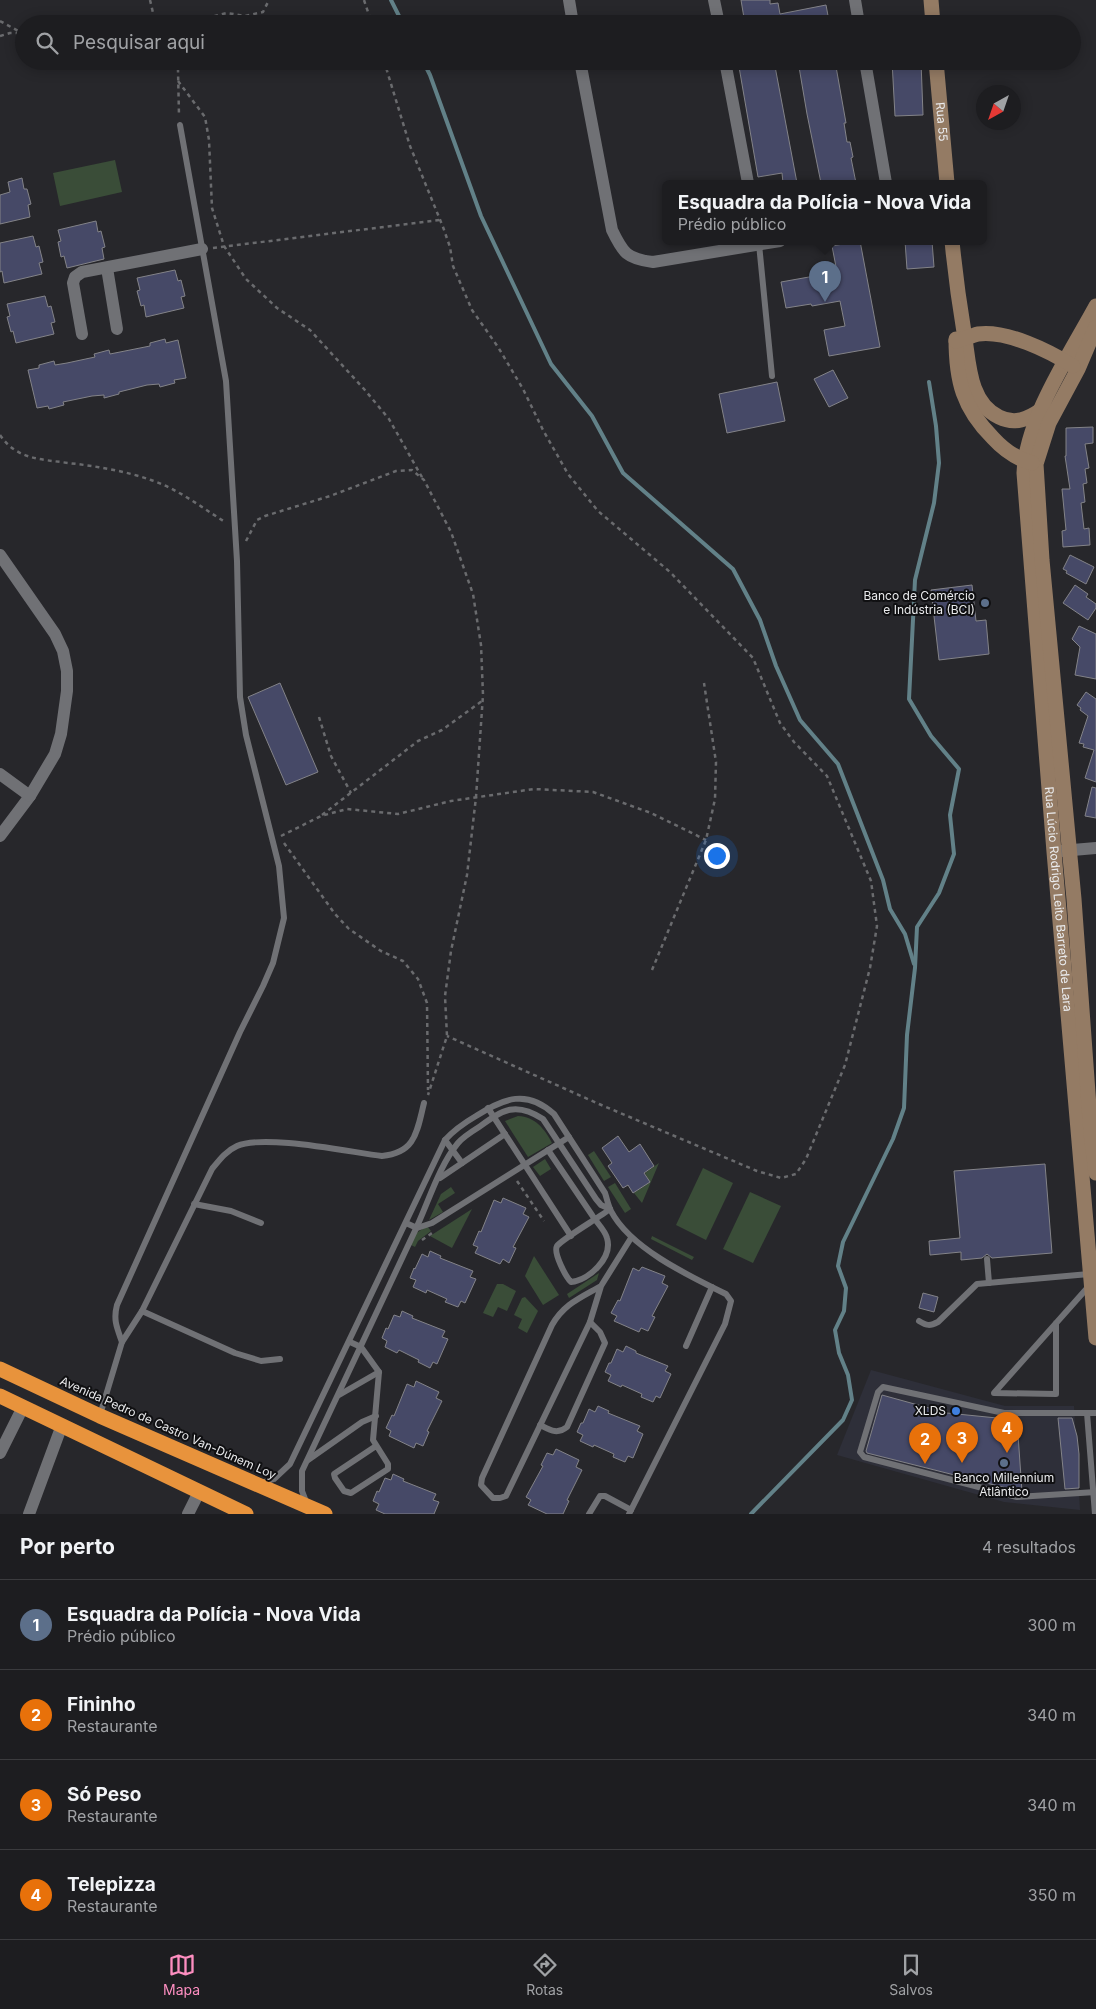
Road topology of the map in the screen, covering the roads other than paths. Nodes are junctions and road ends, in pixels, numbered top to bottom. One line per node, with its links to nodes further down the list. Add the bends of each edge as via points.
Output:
1 (569, 0): 5 (street)
2 (714, 0): 6 (street)
3 (855, 0): 7 (street)
4 (931, 0): 8 (street)
5 (572, 15)
6 (716, 15)
7 (858, 15)
8 (932, 15)
9 (582, 70): 17 (street, via 612,230 620,246 634,259 653,262)
10 (728, 70): 14 (street)
11 (867, 70): 15 (street)
12 (937, 70): 16 (street, Rua 55)
13 (180, 125): 20 (lane)
14 (747, 180)
15 (885, 180)
16 (947, 180)
17 (748, 245)
18 (759, 245): 28 (lane)
19 (952, 245): 26 (street)
20 (202, 249): 21 (street); 68 (lane, via 226,381 237,561 240,697 246,735 279,866 284,918 263,986 117,1306 115,1325)
21 (107, 268): 24 (street); 25 (street, via 82,272 75,277 73,284)
22 (1096, 306): 27 (street)
23 (1096, 327): 27 (street)
24 (118, 329)
25 (82, 334)
26 (960, 340): 27 (street, via 982,334 999,336 1032,345); 29 (street, via 978,396 988,410 1012,421 1027,419); 30 (street, via 958,378 969,409 1002,448)
27 (1072, 365): 29 (street); 30 (street)
28 (772, 376)
29 (1042, 410): 30 (street, via 1030,437)
30 (1030, 462): 36 (street, Rua Lúcio Rodrigo Leito Barreto de Lara, via 1042,560)
31 (0, 555): 33 (street, via 55,634 67,671 62,734 55,754)
32 (0, 774): 33 (street)
33 (30, 796): 34 (street)
34 (0, 836)
35 (1096, 848): 36 (street)
36 (1061, 851): 48 (street, Rua Lúcio Rodrigo Leito Barreto de Lara, via 1074,900); 59 (street, Rua Lúcio Rodrigo Leito Barreto de Lara)
37 (424, 1103): 50 (lane, via 415,1138 395,1155 286,1143 238,1145 225,1153 212,1169)
38 (488, 1108): 39 (lane); 41 (lane, via 509,1099 530,1100 554,1114); 42 (lane, via 454,1130)
39 (494, 1117): 40 (lane); 43 (lane, via 515,1109 530,1110 543,1119); 45 (lane, via 462,1139)
40 (505, 1134): 46 (lane); 47 (lane)
41 (569, 1137): 43 (lane); 51 (lane, via 604,1193)
42 (445, 1140): 45 (lane); 54 (lane)
43 (560, 1143): 44 (lane); 51 (lane, via 601,1205)
44 (548, 1150): 47 (lane); 52 (lane)
45 (453, 1152): 46 (lane); 49 (lane)
46 (462, 1163): 49 (lane)
47 (525, 1165): 55 (lane, via 432,1223); 56 (lane)
48 (1096, 1174)
49 (437, 1179): 55 (lane)
50 (194, 1204): 53 (lane, via 231,1211); 63 (lane)
51 (610, 1210): 52 (lane); 57 (lane)
52 (595, 1220): 56 (lane); 56 (lane, via 607,1237 604,1259 599,1266 571,1282 556,1253 558,1246)
53 (261, 1223)
54 (406, 1223): 55 (lane); 69 (lane)
55 (417, 1228): 71 (lane)
56 (571, 1236)
57 (631, 1238): 61 (lane); 62 (lane)
58 (987, 1259): 60 (lane)
59 (1092, 1278): 60 (lane); 66 (lane); 67 (street, Rua Lúcio Rodrigo Leito Barreto de Lara)
60 (989, 1283): 64 (lane, via 977,1284 931,1326)
61 (601, 1286): 65 (lane); 83 (lane, via 570,1304 552,1325 482,1478 481,1485 486,1493 493,1498 506,1496)
62 (712, 1287): 70 (lane); 91 (lane, via 726,1294 731,1301 725,1324)
63 (142, 1310): 68 (lane); 72 (lane, via 235,1353 261,1361)
64 (919, 1321)
65 (590, 1322): 83 (lane); 83 (lane, via 600,1332 604,1343 567,1428 555,1432)
66 (1056, 1323): 66 (lane, via 1037,1344 994,1393 1056,1394)
67 (1096, 1338)
68 (122, 1342): 80 (lane)
69 (350, 1342): 71 (lane); 87 (lane, via 290,1464 274,1479)
70 (686, 1346)
71 (361, 1347): 74 (lane); 75 (lane)
72 (280, 1359)
73 (0, 1369): 80 (highway, Avenida Pedro de Castro Van-Dúnem Loy)
74 (379, 1372): 75 (lane); 81 (lane)
75 (338, 1395): 86 (lane)
76 (0, 1396): 77 (highway)
77 (23, 1407): 82 (highway); 85 (street)
78 (1087, 1413): 79 (lane); 89 (lane); 89 (lane, via 1004,1413 883,1387 878,1392 860,1452 864,1457 1017,1497)
79 (1096, 1413)
80 (100, 1416): 87 (highway, Avenida Pedro de Castro Van-Dúnem Loy)
81 (376, 1416): 84 (lane, via 373,1440); 86 (lane)
82 (62, 1425): 88 (highway); 92 (street)
83 (540, 1425)
84 (376, 1446): 84 (lane, via 334,1474 344,1491 351,1493 388,1469)
85 (0, 1453)
86 (307, 1460): 90 (lane, via 302,1471 302,1490)
87 (258, 1484): 90 (highway, Avenida Pedro de Castro Van-Dúnem Loy)
88 (199, 1492): 93 (street); 94 (highway)
89 (1095, 1492): 97 (lane)
90 (308, 1507): 95 (highway, Avenida Pedro de Castro Van-Dúnem Loy)
91 (630, 1512): 96 (lane, via 606,1496 600,1496)
92 (29, 1514)
93 (188, 1514)
94 (246, 1514)
95 (325, 1514)
96 (589, 1514)
97 (1095, 1514)

